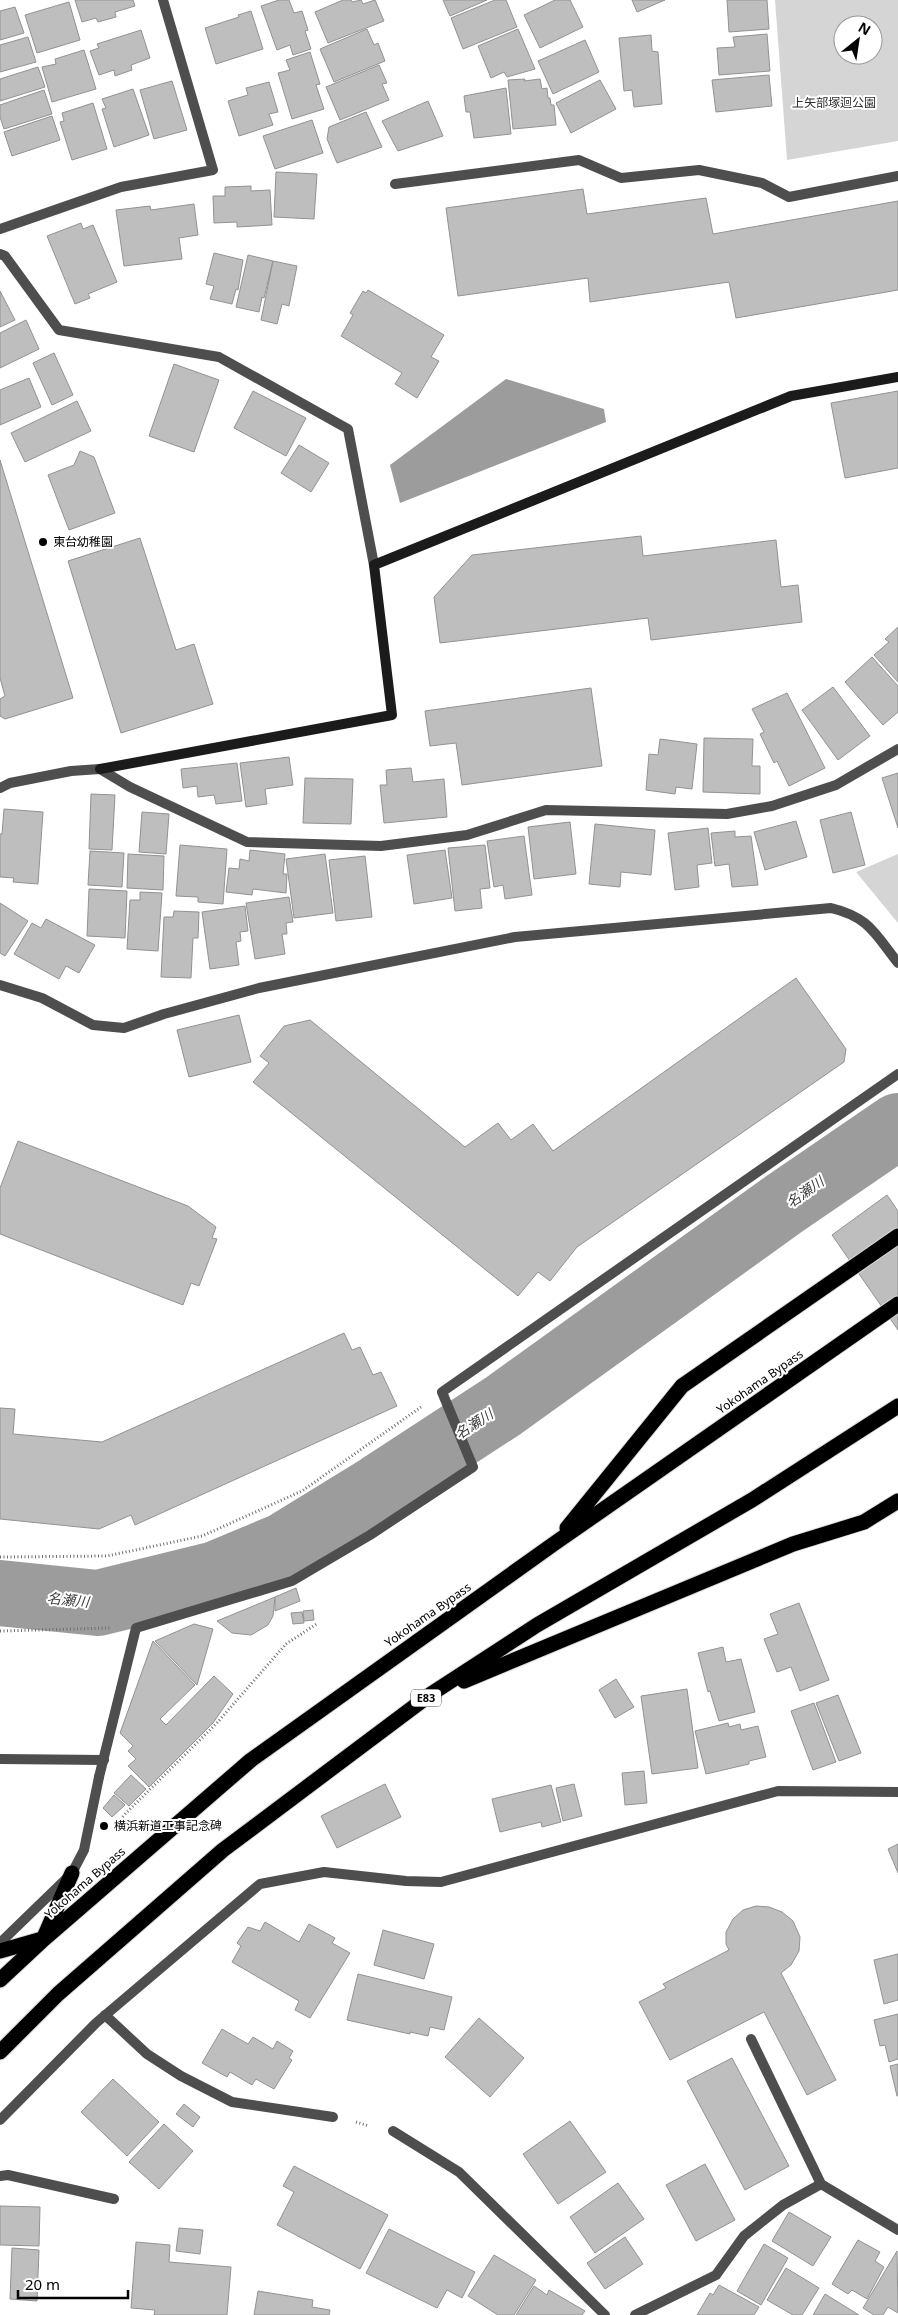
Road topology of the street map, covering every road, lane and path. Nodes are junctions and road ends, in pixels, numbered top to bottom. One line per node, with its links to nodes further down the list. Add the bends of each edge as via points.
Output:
1 (164, 0): 4 (street, via 213,170 121,187)
2 (898, 176): 3 (street, via 789,198 762,183 699,170 621,178 579,160)
3 (395, 184)
4 (1, 225)
5 (0, 254): 7 (street, via 5,256 59,330 219,357 348,429)
6 (898, 378): 7 (street, via 791,396)
7 (374, 565): 9 (street, via 392,715)
8 (898, 749): 9 (street, via 836,785 772,806 727,814 546,810 467,835 381,846 247,842 130,788)
9 (100, 769): 10 (street, via 71,771 10,783)
10 (0, 788)
11 (898, 963): 12 (street, via 869,925 851,913 831,908 515,936 259,988 124,1028 93,1025 42,998)
12 (0, 985)
13 (898, 1074): 16 (street)
14 (898, 1236): 19 (highway, via 682,1386)
15 (898, 1304): 19 (highway, Yokohama Bypass)
16 (444, 1396): 20 (path, via 302,1491 202,1536 107,1556); 22 (street, via 473,1467 370,1535 292,1580)
17 (898, 1406): 24 (highway, E83, via 752,1500 537,1625)
18 (898, 1501): 24 (highway, via 864,1522 793,1544)
19 (554, 1543): 30 (highway, Yokohama Bypass, via 251,1760)
20 (0, 1557)
21 (318, 1623): 28 (path, via 286,1644 216,1724 124,1814)
22 (136, 1628): 23 (path); 26 (street)
23 (0, 1631)
24 (431, 1694): 36 (highway, E83, via 223,1850 58,1994)
25 (0, 1759): 26 (street)
26 (104, 1760): 29 (street, via 84,1850)
27 (898, 1792): 34 (street, via 778,1791 442,1882 324,1872 260,1884)
28 (114, 1830)
29 (72, 1873): 30 (highway); 31 (street)
30 (44, 1939): 32 (highway); 33 (highway, Yokohama Bypass)
31 (0, 1943)
32 (0, 1951)
33 (0, 1980)
34 (105, 2015): 37 (street, via 147,2054 232,2102); 38 (street)
35 (751, 2038): 41 (street)
36 (0, 2052)
37 (333, 2117): 39 (path)
38 (0, 2120)
39 (393, 2131): 44 (street, via 459,2172)
40 (0, 2176): 42 (street, via 8,2175)
41 (821, 2184): 43 (street); 45 (street, via 783,2204 744,2236 716,2275)
42 (114, 2199)
43 (898, 2230)
44 (604, 2315)
45 (635, 2315)

